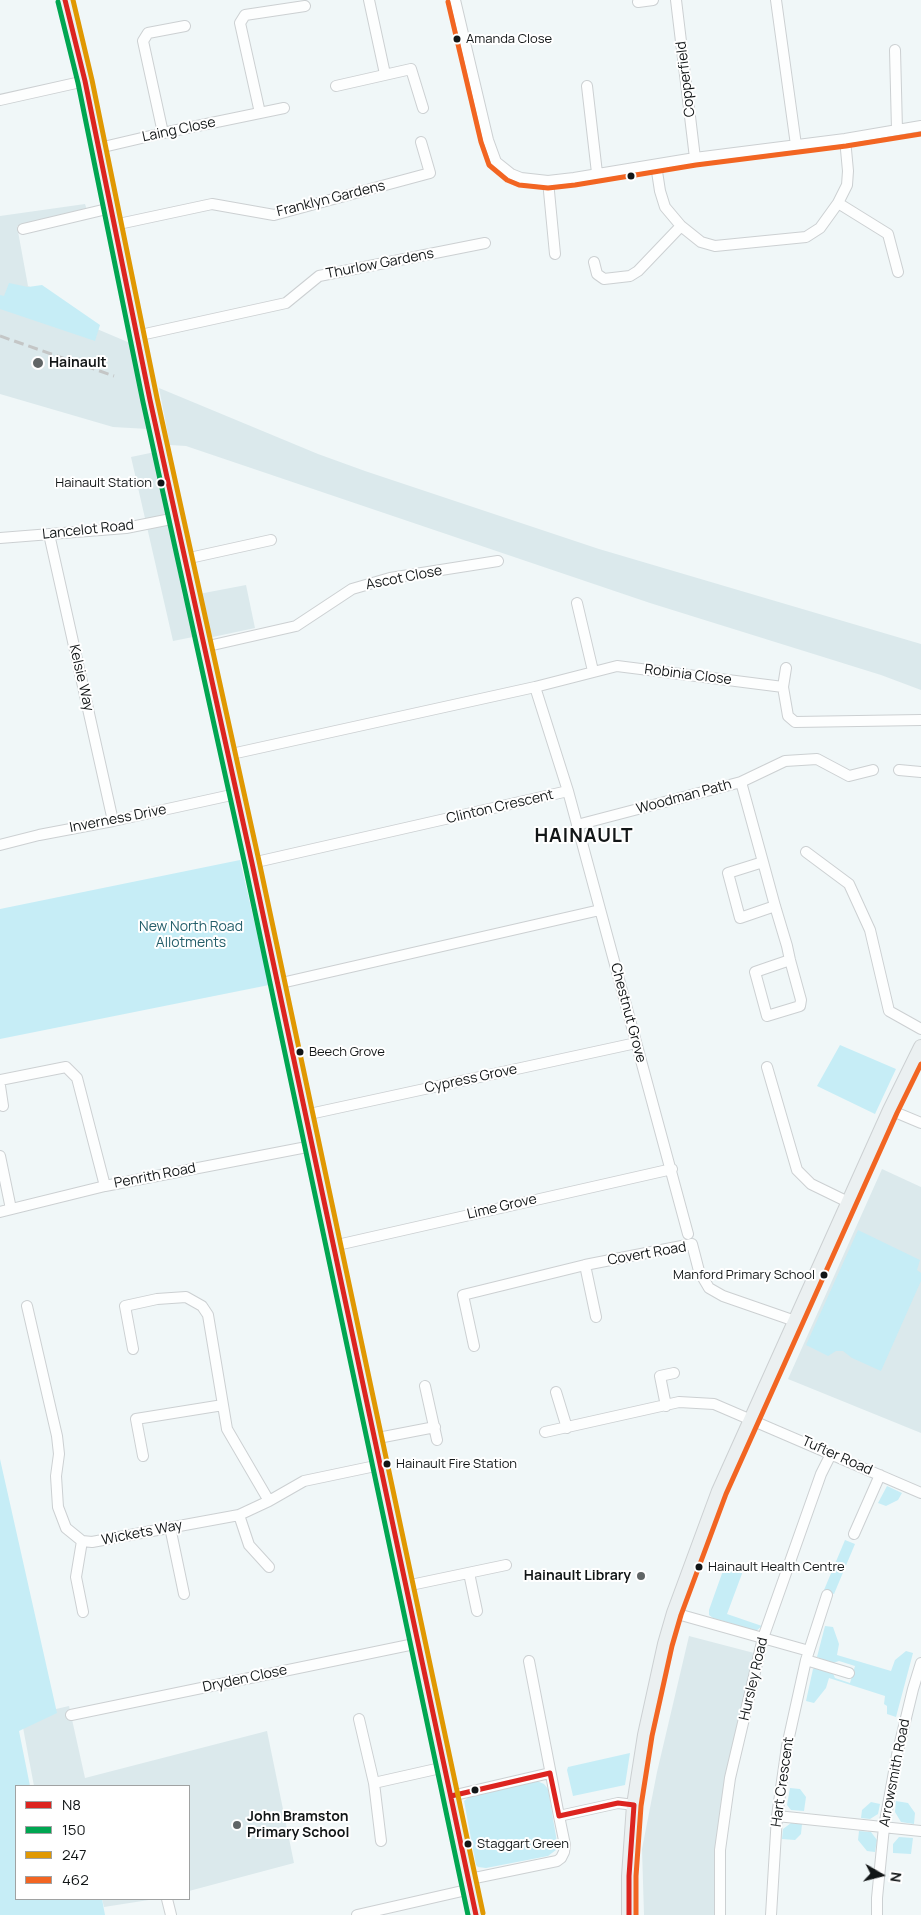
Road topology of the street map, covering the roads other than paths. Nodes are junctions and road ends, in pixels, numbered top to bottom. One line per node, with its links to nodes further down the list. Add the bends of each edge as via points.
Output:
1 (65, 0): 12 (street)
2 (370, 0): 11 (street)
3 (455, 0): 29 (street, via 496,162 521,178)
4 (652, 0): 7 (street)
5 (676, 0): 26 (street, Copperfield)
6 (776, 0): 24 (street)
7 (638, 2)
8 (305, 6): 18 (street, via 244,15 240,23)
9 (185, 26): 21 (street, via 148,33 142,41)
10 (895, 50): 20 (street)
11 (385, 74): 13 (street); 17 (street, via 411,69)
12 (84, 81): 15 (street); 25 (street)
13 (336, 86)
14 (588, 86): 28 (street)
15 (0, 100)
16 (284, 108): 18 (street, Laing Close)
17 (423, 108)
18 (260, 114): 21 (street, Laing Close)
19 (921, 126): 20 (street)
20 (897, 130): 22 (street)
21 (163, 133): 25 (street, Laing Close)
22 (845, 139): 24 (street); 30 (street, via 847,185)
23 (422, 142): 32 (street, Franklyn Gardens, via 430,173 274,215 212,204)
24 (796, 145): 26 (street)
25 (99, 148): 31 (street)
26 (696, 158): 27 (street)
27 (656, 165): 28 (street); 33 (street, via 665,207)
28 (597, 173): 29 (street)
29 (548, 181): 36 (street)
30 (838, 203): 33 (street, via 820,228 806,237 715,246 701,242); 38 (street, via 888,234)
31 (111, 208): 32 (street); 34 (street)
32 (114, 225): 39 (street)
33 (681, 226): 37 (street, via 630,276 604,279 597,274)
34 (23, 230)
35 (485, 243): 39 (street, Thurlow Gardens, via 318,276 286,303)
36 (555, 254)
37 (594, 262)
38 (898, 272)
39 (136, 336): 40 (street)
40 (176, 518): 41 (street, Lancelot Road, via 126,528); 44 (street)
41 (49, 534): 42 (street, Lancelot Road); 60 (street, Kelsie Way)
42 (0, 538)
43 (271, 540): 44 (street)
44 (185, 559): 47 (street)
45 (498, 562): 47 (street, Ascot Close, via 390,578 352,589 296,626)
46 (577, 603): 49 (street)
47 (204, 647): 53 (street)
48 (786, 668): 51 (street)
49 (593, 671): 50 (street, Robinia Close); 51 (street, Robinia Close, via 617,666)
50 (535, 687): 53 (street); 58 (street, Clinton Crescent)
51 (783, 687): 52 (street, via 788,716 795,722)
52 (921, 720)
53 (228, 755): 59 (street)
54 (873, 770): 57 (street, via 849,776 817,759 785,761)
55 (899, 770): 56 (street)
56 (921, 772)
57 (741, 782): 61 (street, Woodman Path); 64 (street, Woodman Path)
58 (568, 791): 61 (street, Chestnut Grove); 65 (street, Clinton Crescent)
59 (236, 794): 60 (street, Inverness Drive); 65 (street)
60 (113, 821): 62 (street, Inverness Drive)
61 (577, 825): 67 (street, Chestnut Grove)
62 (0, 844)
63 (806, 852): 70 (street, via 850,884 870,930 889,1011)
64 (763, 862): 66 (street, Woodman Path); 66 (street, via 728,873 730,882 740,918)
65 (252, 863): 69 (street)
66 (775, 906): 68 (street, Woodman Path)
67 (600, 910): 69 (street); 71 (street, Chestnut Grove)
68 (790, 960): 68 (street, Woodman Path, via 800,1006 767,1016 755,972)
69 (277, 984): 78 (street)
70 (921, 1029)
71 (636, 1043): 78 (street, Cypress Grove); 82 (street, Chestnut Grove)
72 (921, 1047): 77 (street)
73 (768, 1067): 84 (street, via 797,1170 811,1184)
74 (0, 1080): 83 (street, via 66,1067 77,1078)
75 (0, 1086): 76 (street)
76 (4, 1106)
77 (890, 1110): 79 (street); 84 (street)
78 (305, 1115): 80 (street)
79 (921, 1123)
80 (312, 1146): 83 (street, Penrith Road); 88 (street)
81 (0, 1156): 85 (street)
82 (672, 1169): 87 (street, Chestnut Grove); 88 (street, Lime Grove)
83 (105, 1186): 85 (street, Penrith Road)
84 (848, 1202): 92 (street)
85 (11, 1209): 86 (street, Penrith Road)
86 (0, 1212)
87 (688, 1234)
88 (333, 1246): 104 (street)
89 (585, 1265): 91 (street); 92 (street, Covert Road, via 692,1244 699,1271 709,1288); 93 (street, Covert Road, via 463,1295)
90 (27, 1306): 115 (street, Wickets Way, via 57,1436 58,1507 66,1528)
91 (596, 1317)
92 (795, 1321): 100 (street)
93 (474, 1346)
94 (134, 1349): 98 (street, via 125,1306 186,1297 202,1306 208,1315)
95 (674, 1373): 99 (street, via 660,1376)
96 (425, 1386): 101 (street)
97 (556, 1392): 102 (street)
98 (223, 1405): 107 (street, via 136,1419); 111 (street, via 227,1429)
99 (666, 1406): 100 (street, Tufter Road, via 679,1402 714,1404); 102 (street, Tufter Road)
100 (752, 1419): 106 (street, Tufter Road); 124 (street, via 719,1490)
101 (435, 1427): 104 (street); 105 (street)
102 (567, 1428): 103 (street, Tufter Road)
103 (545, 1432)
104 (374, 1439): 108 (street)
105 (437, 1440)
106 (831, 1454): 109 (street, Tufter Road); 125 (street, Hursley Road)
107 (143, 1456)
108 (380, 1466): 111 (street, Wickets Way, via 304,1481); 119 (street)
109 (880, 1475): 110 (street, Tufter Road); 114 (street)
110 (921, 1493)
111 (269, 1501): 112 (street, Wickets Way)
112 (239, 1515): 113 (street, Wickets Way); 117 (street, via 249,1544)
113 (170, 1527): 115 (street, Wickets Way, via 92,1542); 120 (street)
114 (854, 1534)
115 (82, 1541): 123 (street, via 76,1577)
116 (506, 1565): 118 (street)
117 (269, 1567)
118 (469, 1573): 119 (street); 122 (street)
119 (406, 1586): 126 (street)
120 (184, 1594)
121 (827, 1595): 127 (street, Hart Crescent)
122 (477, 1610)
123 (83, 1612)
124 (674, 1613): 125 (street); 138 (street, via 645,1735)
125 (763, 1638): 127 (street); 150 (street, Hursley Road, via 730,1778 720,1850)
126 (419, 1643): 132 (street, Dryden Close); 134 (street)
127 (808, 1656): 130 (street); 140 (street, Hart Crescent, via 787,1746)
128 (529, 1661): 135 (street)
129 (921, 1663): 131 (street, Arrowsmith Road)
130 (849, 1673)
131 (917, 1691): 141 (street, Arrowsmith Road, via 897,1755)
132 (71, 1715)
133 (360, 1719): 136 (street)
134 (445, 1767): 136 (street); 137 (street)
135 (550, 1774): 137 (street); 139 (street)
136 (374, 1782): 143 (street)
137 (451, 1796): 144 (street)
138 (634, 1805): 139 (street, via 618,1803); 149 (street)
139 (559, 1816): 144 (street, via 564,1845 561,1858)
140 (777, 1816): 141 (street); 151 (street, Hart Crescent)
141 (884, 1827): 142 (street); 152 (street, Arrowsmith Road)
142 (921, 1831)
143 (381, 1841)
144 (470, 1884): 147 (street); 148 (street)
145 (167, 1900): 146 (street)
146 (171, 1915)
147 (360, 1915)
148 (476, 1915)
149 (629, 1915)
150 (720, 1915)
151 (771, 1915)
152 (877, 1915)

